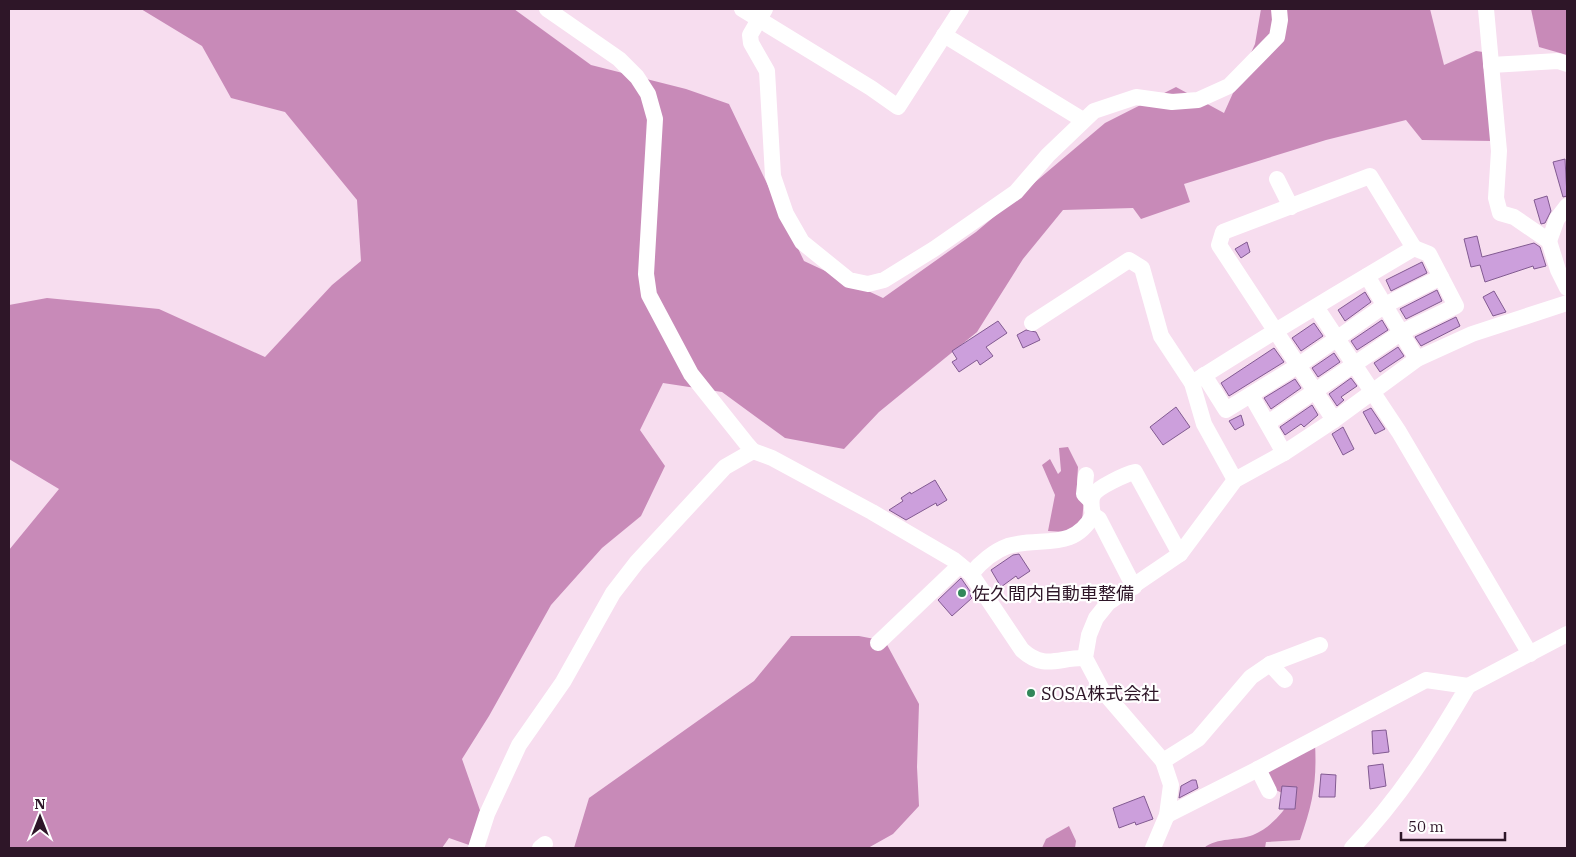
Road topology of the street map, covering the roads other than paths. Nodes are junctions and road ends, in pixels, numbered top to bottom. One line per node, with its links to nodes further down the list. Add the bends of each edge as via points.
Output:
1 (547, 9): 38 (street, via 619,59 648,94 655,120 646,274 649,295 691,374)
2 (742, 9): 7 (street)
3 (961, 9): 8 (street)
4 (1279, 9): 11 (street, via 1277,37 1229,86 1198,100 1172,102 1136,97 1109,104)
5 (1486, 9): 9 (street)
6 (1497, 9): 9 (street)
7 (762, 14): 8 (street, via 898,107); 11 (street, via 750,35 750,42 767,71 773,176 779,195 802,242 850,280 868,284 884,280 934,249 1016,192)
8 (944, 35): 11 (street)
9 (1490, 57): 10 (street); 15 (street, via 1499,151 1496,198 1500,212 1514,217)
10 (1567, 64)
11 (1083, 120)
12 (1276, 179): 13 (street)
13 (1290, 206): 16 (street, via 1370,176); 26 (street, via 1223,232 1219,245)
14 (1567, 206): 15 (street, via 1557,219)
15 (1549, 241): 21 (street)
16 (1414, 248): 17 (street); 18 (street, via 1429,254)
17 (1367, 276): 23 (street); 24 (street)
18 (1440, 277): 23 (street); 27 (street, via 1456,306)
19 (1094, 281): 20 (street); 25 (street); 32 (street, via 1129,260 1142,268 1161,336)
20 (1119, 282)
21 (1567, 288)
22 (1567, 303): 29 (street, via 1472,334)
23 (1385, 305): 27 (street); 28 (street)
24 (1316, 307): 26 (street); 28 (street)
25 (1032, 323)
26 (1277, 331): 30 (street); 32 (street)
27 (1402, 332): 29 (street); 31 (street)
28 (1336, 339): 30 (street); 31 (street)
29 (1417, 359): 34 (street)
30 (1299, 364): 33 (street); 35 (street)
31 (1353, 365): 33 (street); 34 (street)
32 (1198, 379): 35 (street, via 1226,410); 41 (street, via 1204,424)
33 (1315, 390): 36 (street); 37 (street)
34 (1373, 392): 36 (street); 49 (street)
35 (1250, 395): 37 (street)
36 (1334, 420): 39 (street)
37 (1268, 422): 39 (street)
38 (753, 451): 44 (street, via 872,512); 60 (street, via 726,467 637,562 612,594 563,682 519,745 487,814)
39 (1284, 452): 41 (street)
40 (1086, 475): 42 (street, via 1084,494)
41 (1234, 480): 43 (street)
42 (1092, 508): 43 (street, via 1093,494 1135,472); 44 (street, via 1084,530 1073,537 1006,546); 45 (street)
43 (1180, 554): 45 (street)
44 (966, 570): 47 (street); 50 (street, via 1022,650 1033,660 1051,663 1069,657)
45 (1134, 586): 50 (street, via 1108,603 1096,618 1089,635)
46 (1567, 634): 49 (street)
47 (878, 643)
48 (1320, 645): 51 (street)
49 (1530, 654): 53 (street)
50 (1086, 658): 56 (street, via 1102,690)
51 (1270, 664): 52 (street); 56 (street, via 1251,677 1198,738)
52 (1285, 680)
53 (1468, 686): 54 (street, via 1426,680); 62 (street, via 1404,788)
54 (1360, 714): 55 (street); 57 (street)
55 (1361, 730)
56 (1163, 761): 59 (street, via 1171,785)
57 (1258, 770): 58 (street); 59 (street)
58 (1269, 791)
59 (1167, 814): 61 (street)
60 (476, 848)
61 (1153, 848)
62 (1352, 848)

